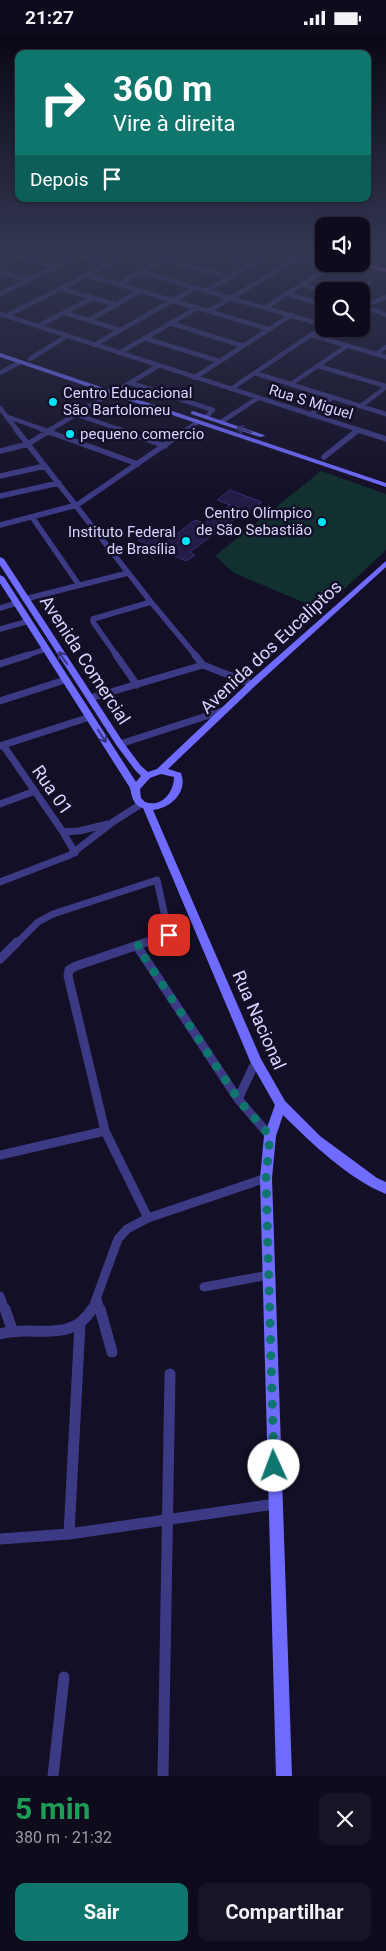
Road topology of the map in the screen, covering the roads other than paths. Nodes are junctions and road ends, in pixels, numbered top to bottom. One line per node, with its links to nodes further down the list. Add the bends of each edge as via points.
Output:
1 (62, 334): 7 (street, Rua S Miguel)
2 (113, 334): 9 (street)
3 (151, 334): 8 (street)
4 (206, 334): 10 (street)
5 (260, 334): 10 (street)
6 (311, 335): 11 (street); 24 (street)
7 (67, 336): 9 (street, Rua S Miguel); 18 (street)
8 (144, 338): 14 (street); 20 (street)
9 (94, 345): 14 (street, Rua S Miguel)
10 (243, 346): 20 (street)
11 (347, 346): 15 (street); 21 (street)
12 (386, 347): 15 (street)
13 (0, 348): 18 (street)
14 (119, 353): 22 (street, Rua S Miguel)
15 (376, 354): 17 (street)
16 (0, 355): 19 (street)
17 (386, 357)
18 (30, 359): 29 (street)
19 (20, 361): 23 (street); 31 (street)
20 (219, 361): 25 (street)
21 (318, 365): 27 (street); 28 (street)
22 (158, 366): 25 (street, Rua S Miguel); 26 (street)
23 (0, 373)
24 (255, 373): 27 (street); 30 (street)
25 (194, 378): 30 (street, Rua S Miguel)
26 (131, 383): 29 (street); 40 (street, via 213,410)
27 (291, 384): 32 (street)
28 (386, 386): 34 (street)
29 (120, 389): 40 (street)
30 (231, 389): 33 (street, Rua S Miguel)
31 (111, 393): 37 (street); 41 (street)
32 (333, 397): 34 (street); 38 (street)
33 (258, 398): 38 (street, Rua S Miguel); 42 (street)
34 (361, 406): 36 (street)
35 (0, 408): 39 (street)
36 (386, 414)
37 (78, 415): 44 (street); 47 (street)
38 (310, 415): 43 (street, Rua S Miguel)
39 (6, 416): 44 (street); 46 (street)
40 (208, 420): 41 (street); 42 (street); 52 (street)
41 (198, 422): 47 (street)
42 (221, 423): 49 (street, one-way to 42)
43 (358, 430): 45 (street, Rua S Miguel); 49 (street)
44 (49, 432): 46 (street); 50 (street)
45 (386, 439)
46 (28, 444): 48 (street); 51 (street)
47 (165, 445): 50 (street)
48 (0, 451)
49 (324, 457): 52 (street)
50 (138, 464): 58 (street)
51 (45, 466): 53 (street); 55 (street)
52 (369, 475): 54 (street); 56 (street)
53 (0, 476)
54 (386, 478)
55 (59, 483): 57 (street); 58 (street)
56 (386, 485)
57 (0, 496)
58 (77, 505): 59 (street); 63 (street)
59 (32, 517): 60 (street); 64 (street)
60 (0, 525)
61 (0, 559): 65 (street, Avenida Comercial)
62 (386, 563): 76 (street, Avenida dos Eucaliptos)
63 (128, 573): 64 (street); 67 (street)
64 (79, 585): 66 (street)
65 (7, 586): 66 (street, Avenida Comercial)
66 (21, 601): 68 (street); 69 (street, Avenida Comercial)
67 (151, 602): 74 (street); 77 (street, via 93,619)
68 (0, 608)
69 (27, 611): 70 (street, Avenida Comercial); 78 (street, Avenida Comercial, one-way to 69)
70 (29, 621): 71 (street); 72 (street, Avenida Comercial)
71 (0, 629)
72 (46, 649): 73 (street); 75 (street, Avenida Comercial)
73 (0, 663)
74 (203, 665): 76 (street); 77 (street)
75 (65, 680): 79 (street); 81 (street, Avenida Comercial)
76 (252, 684): 80 (street, Avenida dos Eucaliptos)
77 (137, 685): 78 (street)
78 (90, 698): 82 (street, Avenida Comercial)
79 (0, 701)
80 (227, 709): 82 (street); 84 (street, Avenida dos Eucaliptos)
81 (90, 717): 83 (street); 88 (street, Avenida Comercial, one-way to 88)
82 (120, 743): 87 (street, Avenida Comercial)
83 (1, 745): 89 (street, Rua 01)
84 (178, 755): 85 (street, Avenida dos Eucaliptos); 86 (street)
85 (160, 771): 86 (street, via 172,771); 87 (street)
86 (178, 775): 92 (street, via 179,786 172,798)
87 (146, 776): 88 (street)
88 (135, 788): 91 (street, via 136,799)
89 (35, 791): 90 (street); 95 (street, Rua 01)
90 (0, 804)
91 (144, 806): 92 (street); 93 (street); 94 (street, Rua Nacional)
92 (161, 806): 94 (street)
93 (113, 822): 95 (street); 96 (street)
94 (154, 824): 100 (street, Rua Nacional)
95 (63, 832): 96 (street, Rua 01)
96 (75, 853): 97 (street)
97 (0, 881)
98 (137, 946): 99 (street, via 169,935 157,880 53,914 38,922); 101 (street); 103 (street, via 69,970)
99 (0, 959)
100 (256, 1061): 101 (street); 102 (street, Rua Nacional)
101 (238, 1099): 104 (street)
102 (281, 1105): 104 (street); 107 (street, Rua Nacional, via 316,1140)
103 (104, 1131): 105 (street); 108 (street)
104 (270, 1136): 106 (street)
105 (0, 1155)
106 (266, 1178): 108 (street); 109 (street)
107 (386, 1188)
108 (148, 1218): 112 (street, via 125,1231 118,1240)
109 (269, 1275): 110 (street); 118 (street)
110 (204, 1287)
111 (0, 1297): 114 (street)
112 (98, 1299): 113 (street); 116 (street)
113 (80, 1323): 114 (street, via 60,1331 40,1333); 120 (street)
114 (12, 1329): 115 (street)
115 (0, 1334)
116 (112, 1352)
117 (170, 1374): 119 (street)
118 (276, 1504): 119 (street); 125 (street)
119 (168, 1519): 120 (street); 124 (street)
120 (69, 1534): 121 (street)
121 (0, 1539)
122 (64, 1677): 123 (street)
123 (53, 1776)
124 (163, 1776)
125 (284, 1776)

